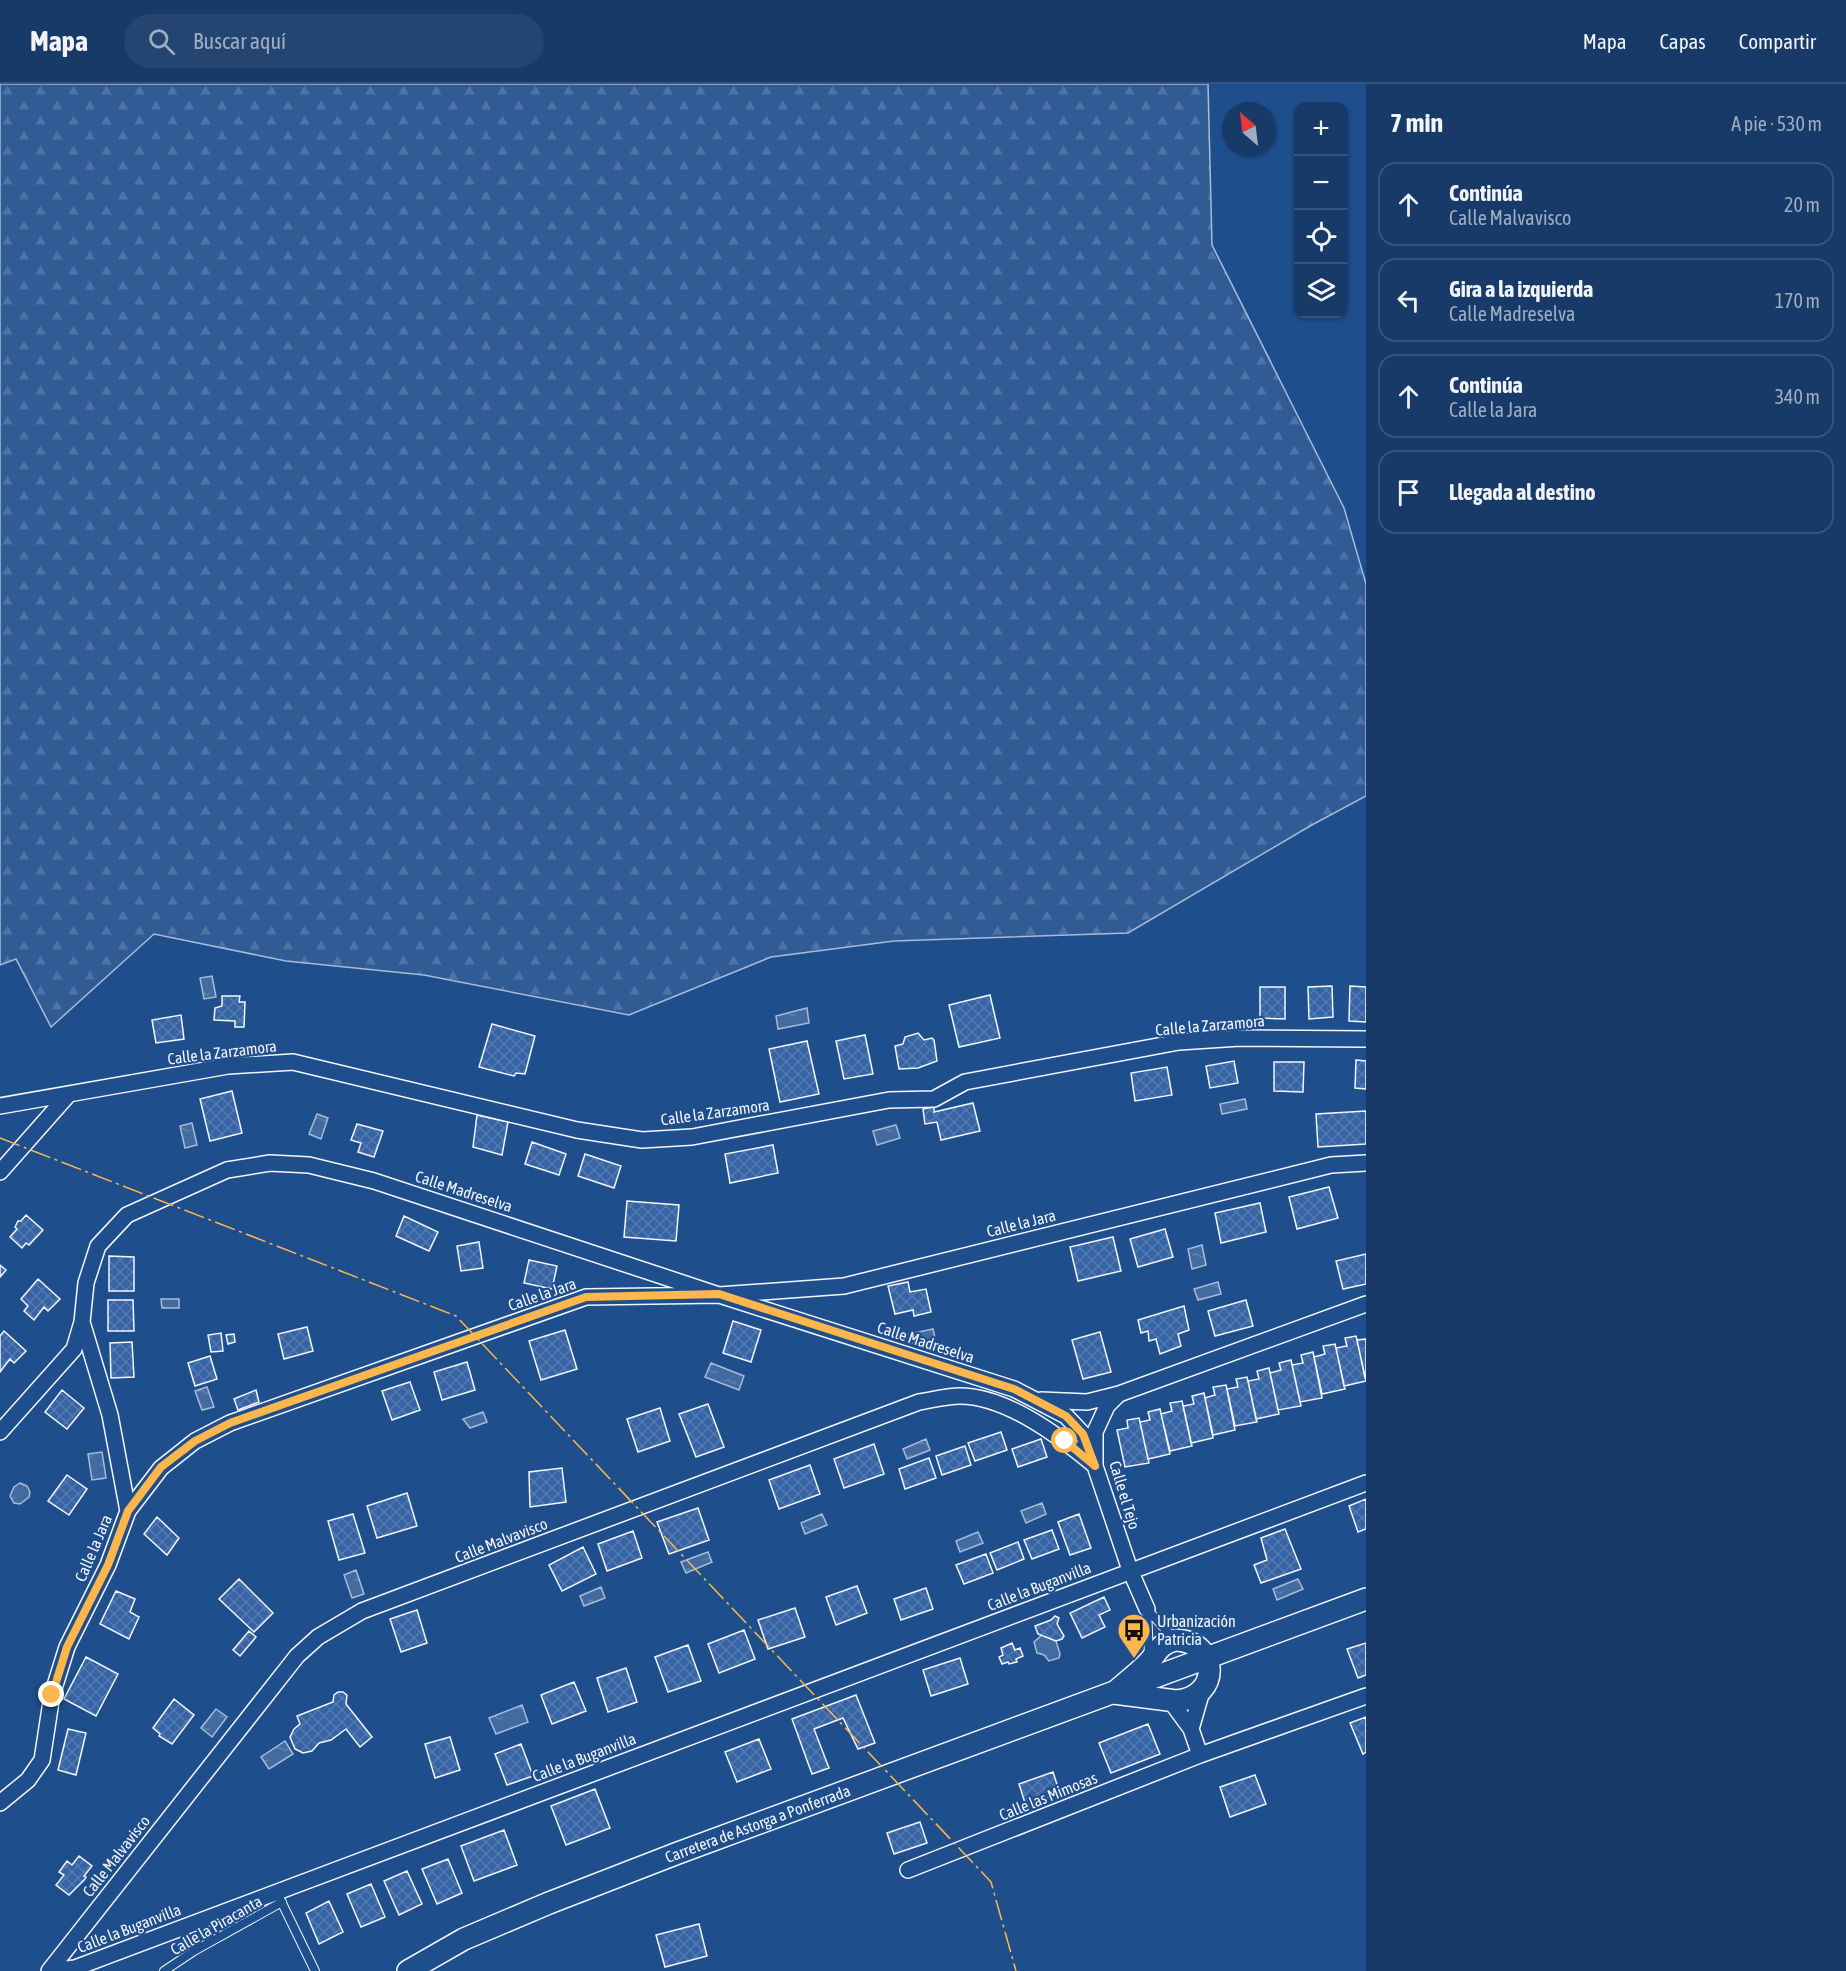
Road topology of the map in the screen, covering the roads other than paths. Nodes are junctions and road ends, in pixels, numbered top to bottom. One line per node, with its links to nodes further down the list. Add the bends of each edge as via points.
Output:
1 (1366, 1039): 2 (street, Calle la Zarzamora, via 1240,1038 1179,1042 965,1082 934,1099 889,1100 692,1137 642,1140 577,1130 293,1062 228,1066)
2 (69, 1094): 3 (street, Calle la Zarzamora); 5 (street)
3 (0, 1106)
4 (1366, 1162): 6 (street, Calle la Jara, via 1331,1165 844,1286)
5 (0, 1172)
6 (719, 1294): 8 (street, Calle Madreselva, via 374,1181 309,1165 270,1163 227,1170 127,1215 98,1246 86,1283); 10 (street, Calle Madreselva); 14 (street, Calle la Jara, via 586,1297 230,1423 195,1441 161,1467)
7 (1366, 1304): 9 (street, Calle Madreselva)
8 (82, 1322): 11 (street, Calle Madreselva, via 74,1349); 14 (street, via 110,1415)
9 (1119, 1394): 10 (street, Calle Madreselva, via 1086,1402); 12 (street, Calle el Tejo, via 1107,1406 1095,1432)
10 (1035, 1399): 12 (street, Calle Madreselva, via 1066,1416 1083,1434)
11 (0, 1432)
12 (1095, 1466): 15 (street, Calle el Tejo); 29 (street, Calle Malvavisco, via 1065,1441 1023,1415 990,1401 961,1396 919,1402 362,1611 318,1637 297,1656)
13 (1366, 1483): 15 (street, Calle la Buganvilla)
14 (128, 1511): 26 (street, Calle la Jara, via 108,1565 67,1647 52,1695 42,1760 28,1780)
15 (1130, 1570): 17 (street, Calle el Tejo); 28 (street, Calle la Buganvilla)
16 (1366, 1599): 18 (main road, Carretera de Astorga a Ponferrada)
17 (1147, 1609): 19 (lane); 20 (lane)
18 (1251, 1642): 19 (main road, Carretera de Astorga a Ponferrada); 19 (main road, Carretera de Astorga a Ponferrada, via 1221,1664)
19 (1197, 1662): 20 (main road, Carretera de Astorga a Ponferrada); 20 (main road, Carretera de Astorga a Ponferrada, via 1166,1642 1157,1649); 23 (main road, Carretera de Astorga a Ponferrada, via 1194,1697 1186,1701); 24 (street)
20 (1149, 1671): 21 (main road, Carretera de Astorga a Ponferrada); 23 (main road, via 1157,1692)
21 (1114, 1693): 23 (main road, Carretera de Astorga a Ponferrada); 32 (main road, Carretera de Astorga a Ponferrada, via 549,1903 464,1939)
22 (1366, 1696): 25 (street, Calle las Mimosas)
23 (1169, 1700): 24 (street)
24 (1191, 1729): 25 (street)
25 (1200, 1755): 27 (street, Calle las Mimosas)
26 (0, 1803)
27 (908, 1870)
28 (279, 1897): 29 (street, Calle la Buganvilla, via 75,1968); 30 (lane, Calle la Piracanta); 31 (lane)
29 (49, 1971)
30 (164, 1971)
31 (315, 1971)
32 (408, 1971)

